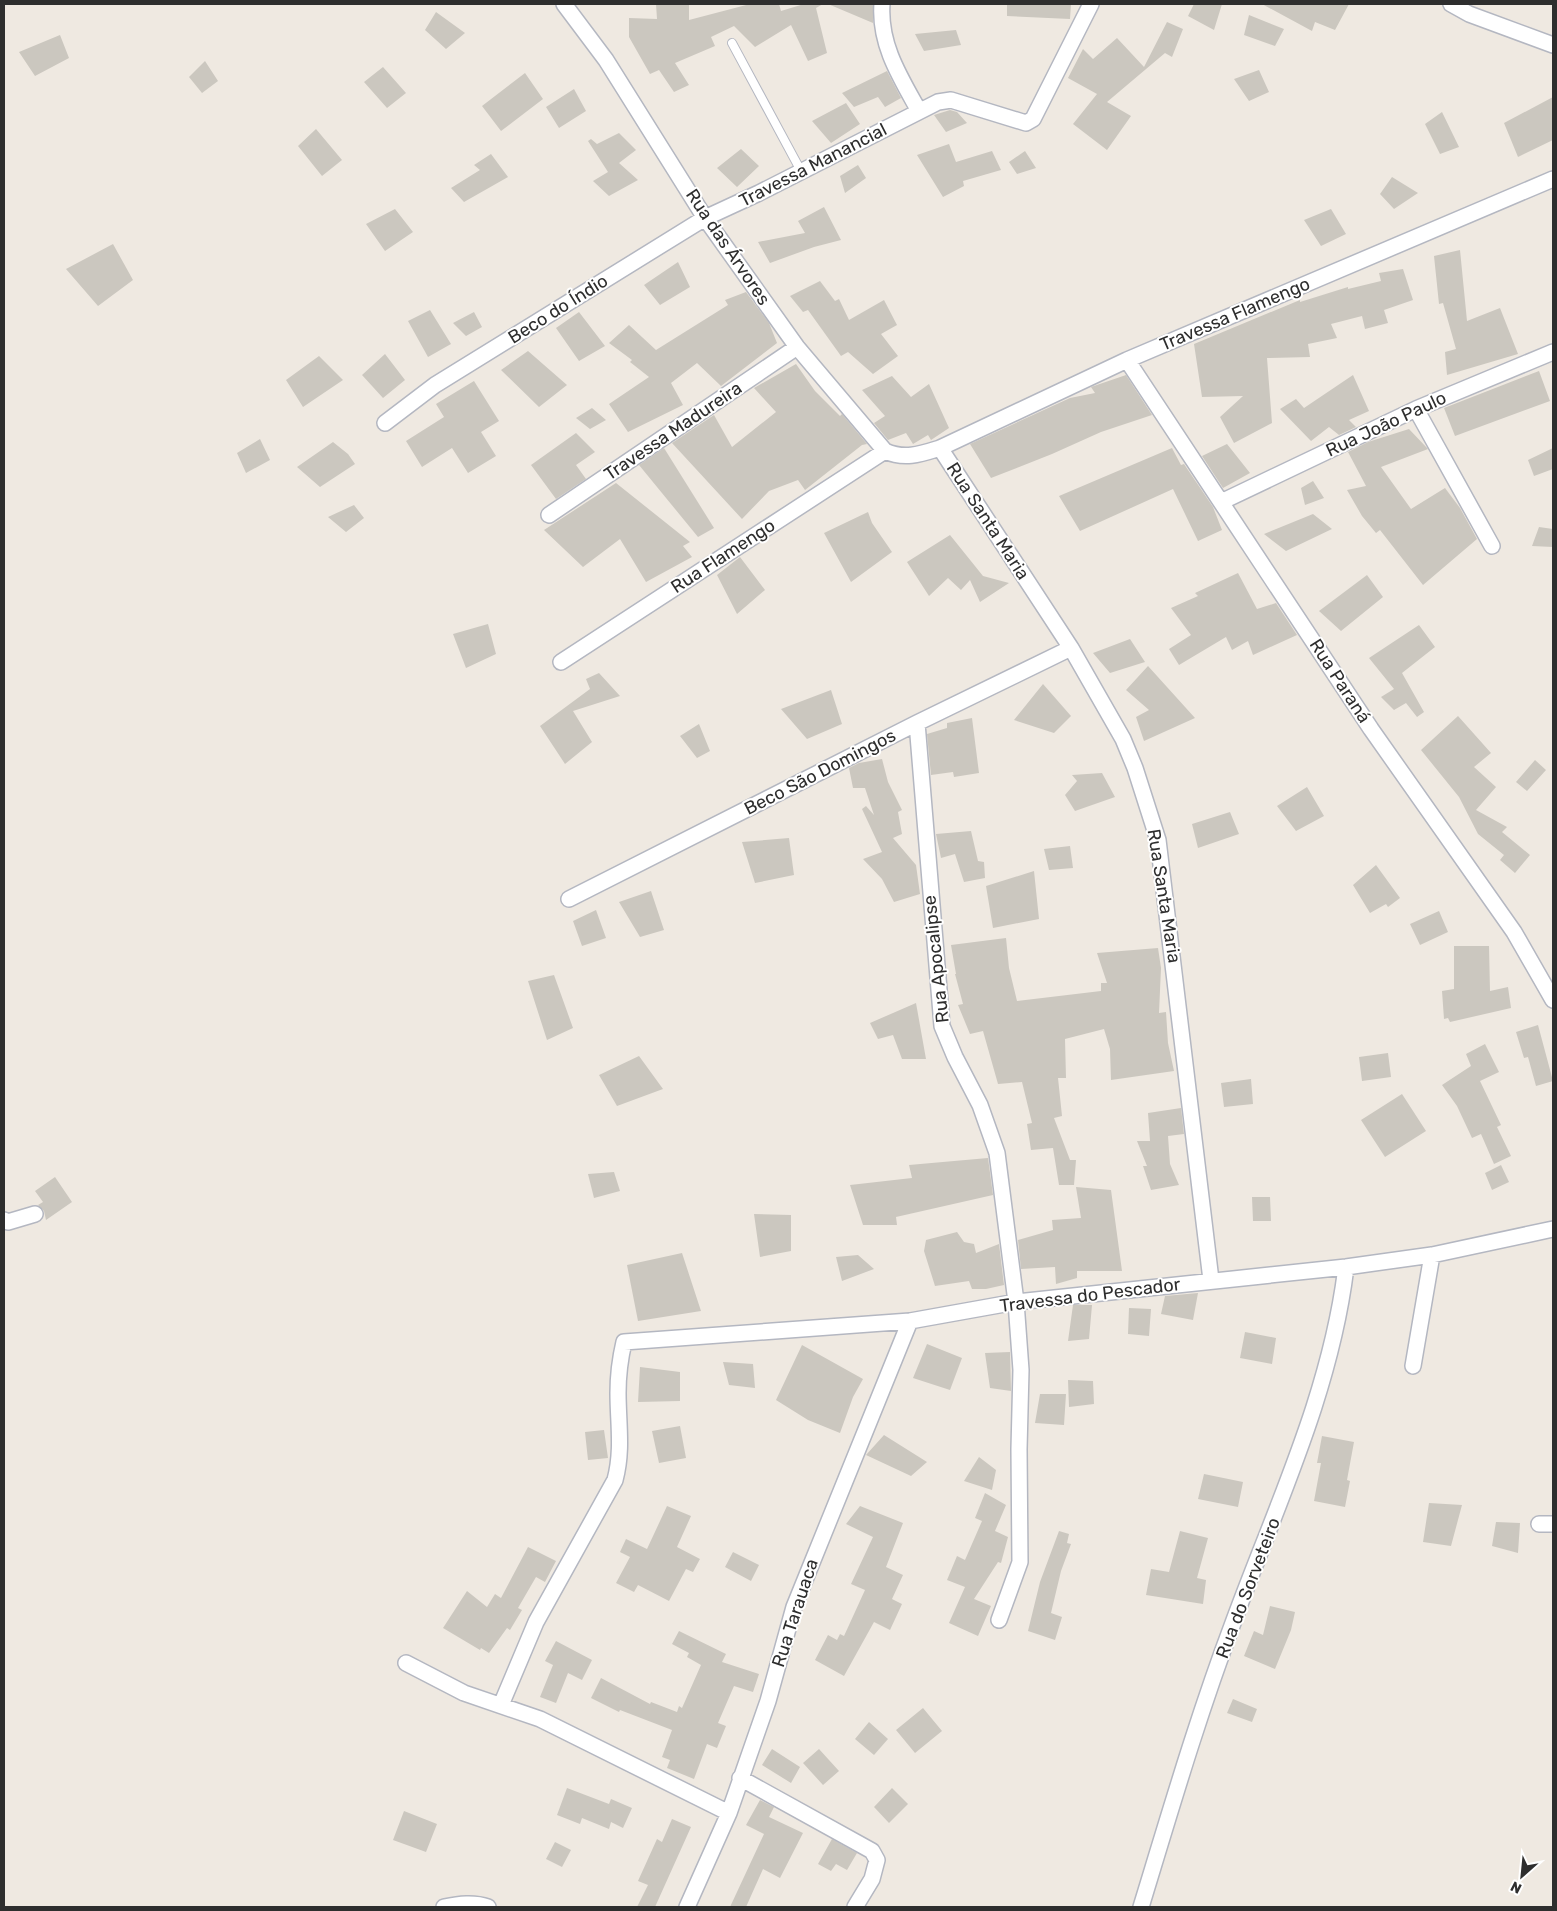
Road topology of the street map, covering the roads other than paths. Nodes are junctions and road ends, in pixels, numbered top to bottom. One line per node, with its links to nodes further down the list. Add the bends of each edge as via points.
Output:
1 (564, 4): 10 (street, Rua das Árvores, via 606,60)
2 (882, 4): 7 (street, via 884,37 892,63)
3 (1091, 4): 7 (street, Travessa Manancial, via 1033,119 1026,123 951,100)
4 (1451, 4): 6 (street, via 1469,14)
5 (732, 43): 8 (lane)
6 (1553, 45)
7 (919, 111): 8 (street, Travessa Manancial)
8 (801, 172): 10 (street, Travessa Manancial)
9 (1553, 179): 13 (street, Travessa Flamengo)
10 (706, 218): 11 (street, Rua das Árvores); 15 (street, Beco do Índio, via 435,385)
11 (797, 347): 17 (street, Rua das Árvores); 19 (street, Travessa Madureira)
12 (1553, 352): 14 (street, Rua João Paulo)
13 (1127, 360): 16 (street, Travessa Flamengo); 18 (street, Rua Paraná)
14 (1416, 409): 18 (street, Rua João Paulo); 20 (street)
15 (385, 423)
16 (940, 448): 17 (street, Travessa Flamengo, via 919,455 900,456); 21 (street, Rua Santa Maria)
17 (885, 451): 22 (street, Rua Flamengo)
18 (1221, 502): 25 (street, Rua Paraná, via 1371,729 1514,932)
19 (549, 515)
20 (1492, 546)
21 (1071, 648): 23 (street, Beco São Domingos); 31 (street, Rua Santa Maria, via 1123,739 1158,840)
22 (561, 662)
23 (917, 723): 24 (street, Beco São Domingos); 32 (street, Rua Apocalipse, via 942,1026 980,1104 997,1153)
24 (570, 899)
25 (1553, 1000)
26 (35, 1214): 27 (street, via 8,1222)
27 (4, 1220)
28 (1553, 1229): 29 (street, Travessa do Pescador)
29 (1432, 1255): 30 (street, Travessa do Pescador); 34 (street)
30 (1346, 1267): 31 (street, Travessa do Pescador); 44 (street, Rua do Sorveteiro, via 1342,1303 1326,1370 1282,1498 1224,1646)
31 (1211, 1280): 32 (street, Travessa do Pescador)
32 (1016, 1302): 33 (street, Travessa do Pescador); 35 (street, Rua Apocalipse, via 1022,1370 1020,1562)
33 (910, 1321): 37 (street, Travessa do Pescador, via 624,1342 618,1394 619,1463 615,1480 536,1622); 38 (street, Rua Tarauaca, via 794,1607 768,1701)
34 (1413, 1366)
35 (999, 1620)
36 (406, 1663): 37 (street, via 464,1693)
37 (501, 1706): 39 (street, via 540,1719)
38 (740, 1778): 39 (street, Rua Tarauaca); 43 (street, via 872,1851 877,1860 872,1878)
39 (729, 1813): 42 (street, Rua Tarauaca)
40 (444, 1907): 41 (street, via 480,1904)
41 (488, 1907)
42 (687, 1907)
43 (855, 1907)
44 (1141, 1907)

